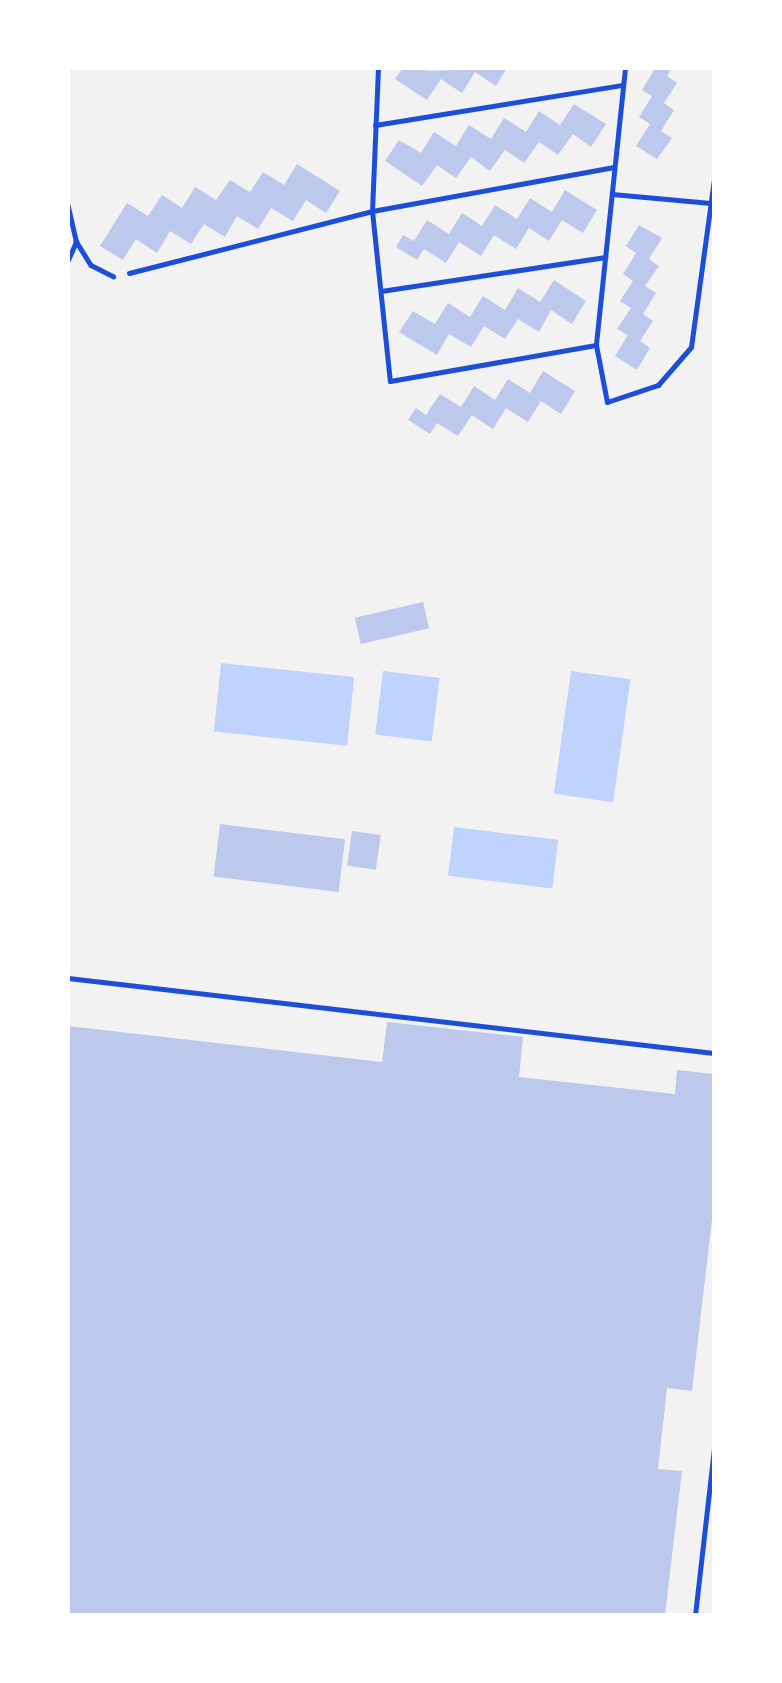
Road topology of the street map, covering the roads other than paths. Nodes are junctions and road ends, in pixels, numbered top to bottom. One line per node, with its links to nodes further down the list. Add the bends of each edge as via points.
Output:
1 (378, 68): 4 (lane)
2 (625, 68): 3 (lane)
3 (623, 85): 4 (lane); 5 (lane)
4 (376, 125): 9 (lane)
5 (614, 167): 7 (lane); 9 (lane)
6 (714, 180): 8 (lane)
7 (612, 194): 8 (lane); 10 (lane)
8 (711, 203): 13 (lane, via 691,347 658,385 607,402)
9 (372, 211): 11 (lane); 12 (lane)
10 (605, 257): 12 (lane); 13 (lane)
11 (129, 273)
12 (381, 291): 13 (lane, via 390,381)
13 (596, 345)
14 (68, 978): 15 (lane)
15 (714, 1053)
16 (714, 1448): 17 (lane)
17 (695, 1615)

